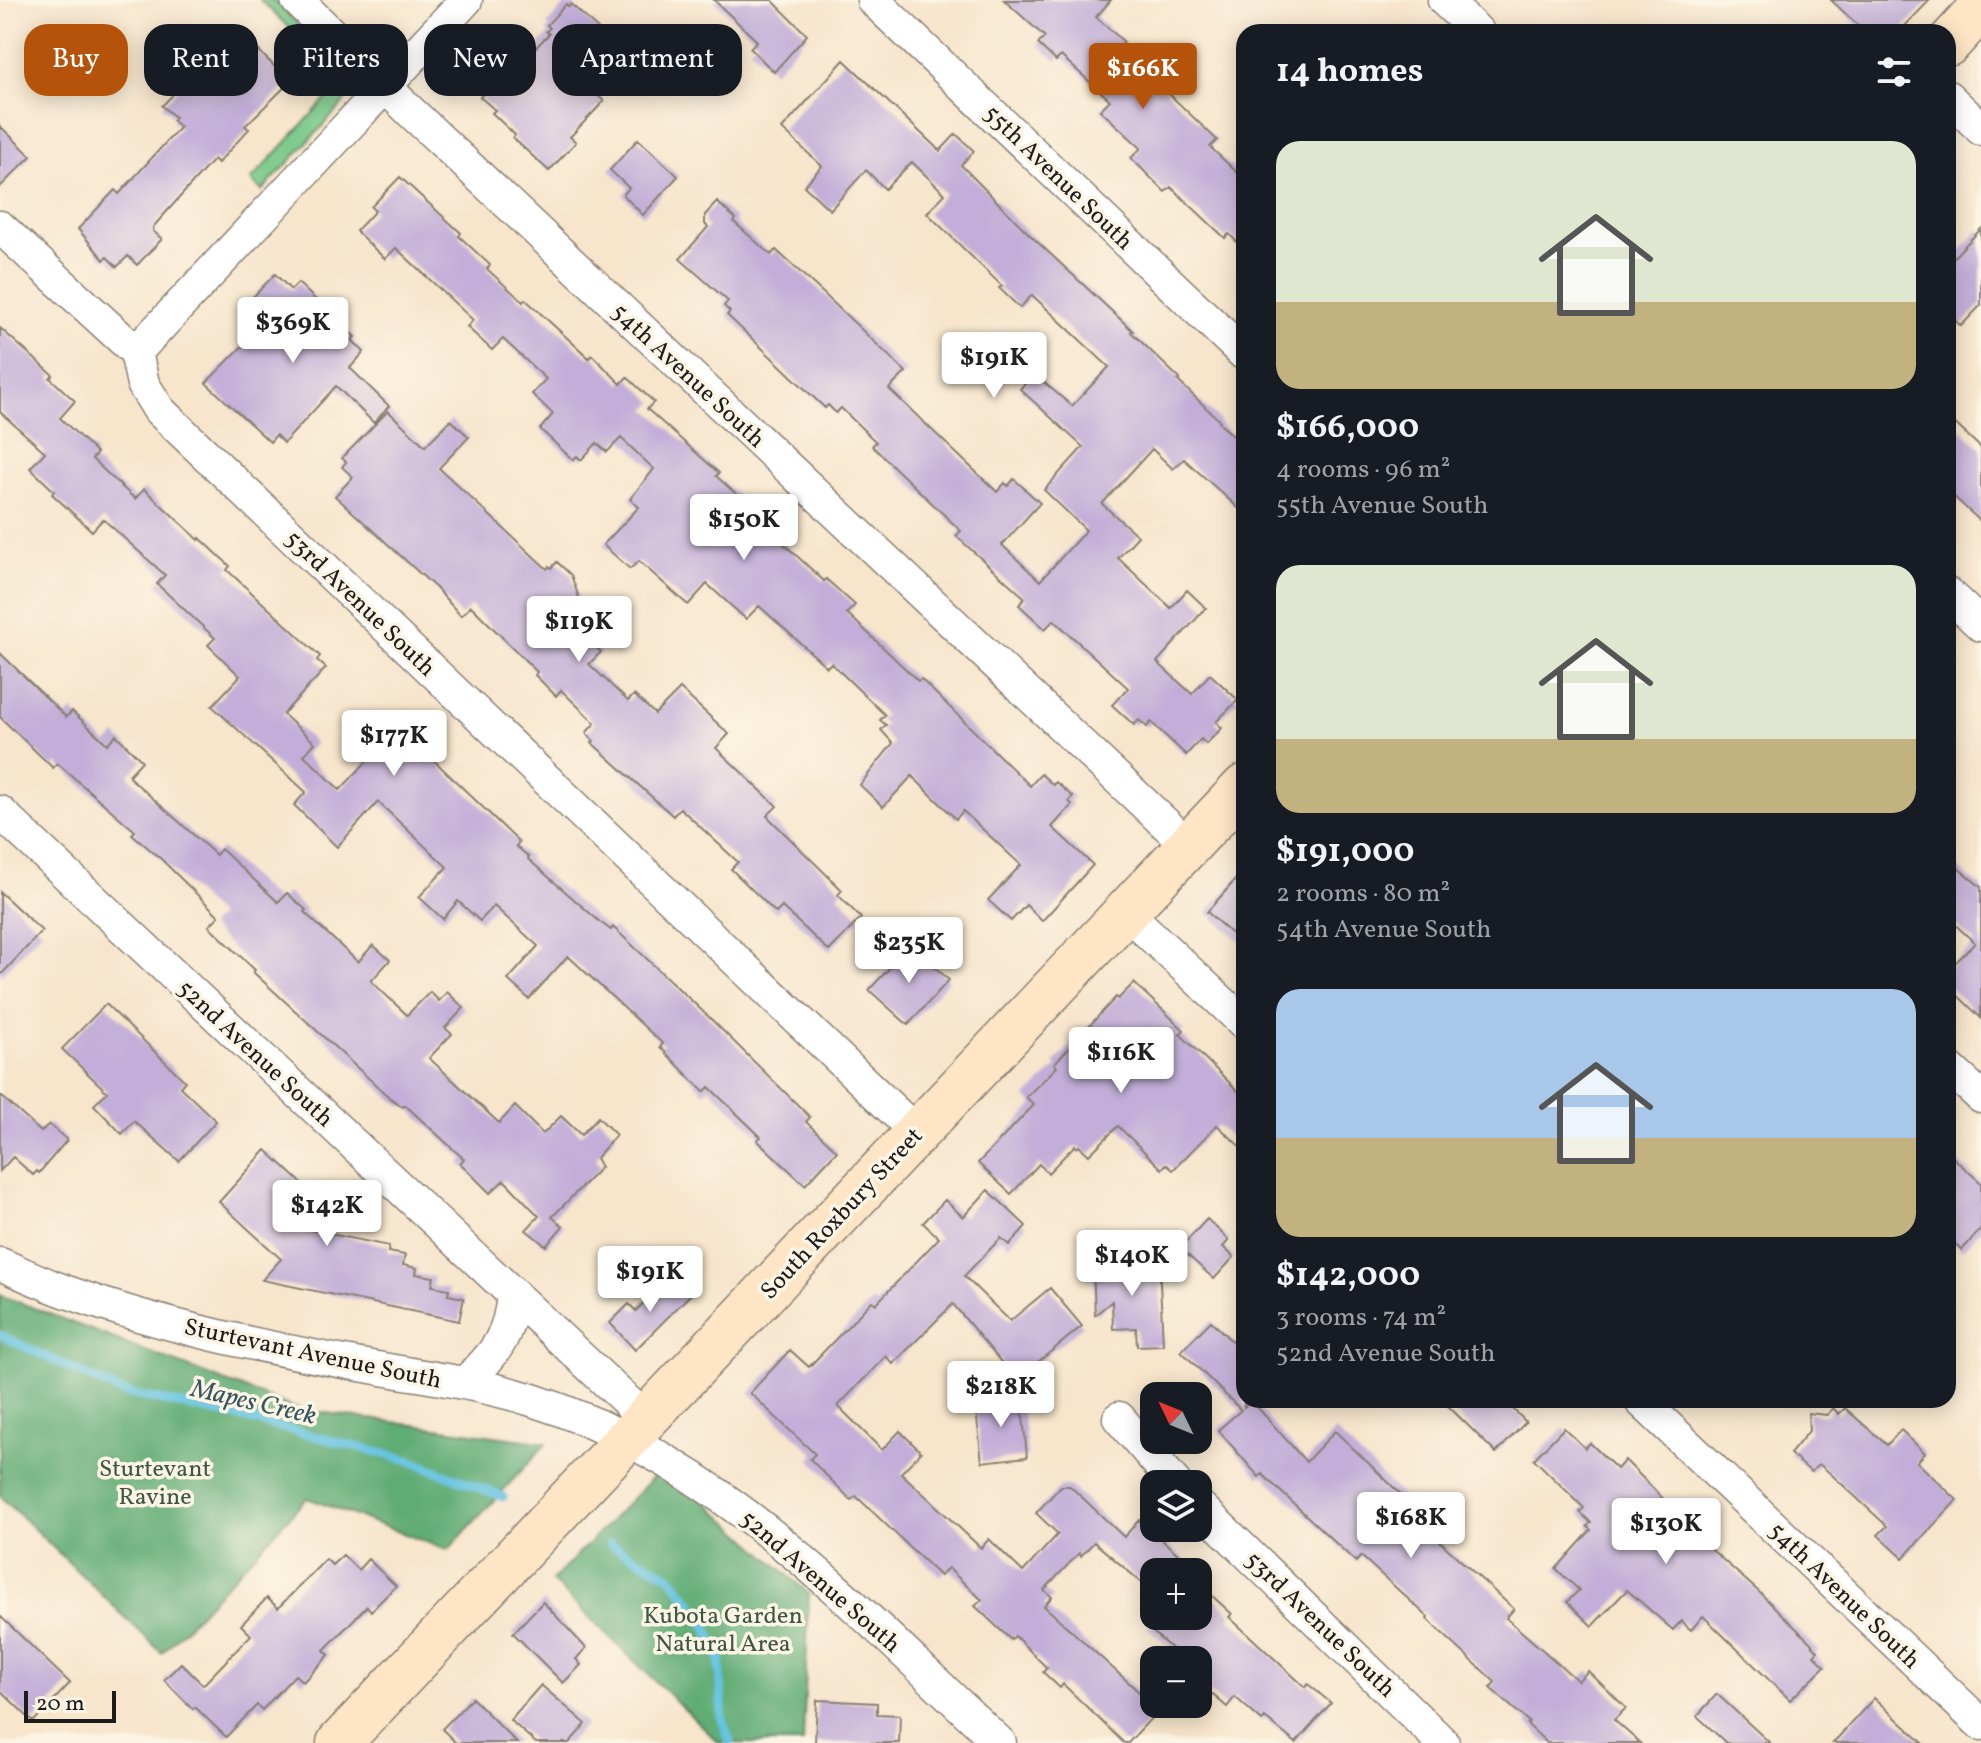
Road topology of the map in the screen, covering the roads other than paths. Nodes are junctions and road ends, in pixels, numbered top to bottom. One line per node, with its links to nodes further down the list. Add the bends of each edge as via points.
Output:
1 (297, 0): 6 (street, 54th Avenue South)
2 (466, 0): 9 (street)
3 (873, 0): 15 (street, 55th Avenue South)
4 (1444, 0): 7 (street)
5 (1981, 8): 8 (street)
6 (322, 24)
7 (1470, 24)
8 (1956, 35)
9 (408, 61)
10 (375, 96): 16 (street)
11 (397, 96): 21 (street, 54th Avenue South)
12 (1956, 105): 13 (street)
13 (1981, 129)
14 (0, 227): 16 (street)
15 (1236, 346)
16 (136, 352): 26 (street, 53rd Avenue South, via 143,384 159,410)
17 (1956, 602): 18 (street)
18 (1981, 625)
19 (1236, 795): 21 (street, South Roxbury Street)
20 (0, 812): 28 (street, 52nd Avenue South)
21 (1188, 845): 22 (street, South Roxbury Street)
22 (1126, 912): 23 (street); 26 (street, South Roxbury Street)
23 (1236, 1015)
24 (1956, 1074): 25 (street)
25 (1981, 1097)
26 (916, 1132): 32 (street, South Roxbury Street)
27 (0, 1264): 29 (street, Sturtevant Avenue South, via 72,1294 198,1331)
28 (513, 1294): 29 (street, via 502,1341); 32 (street, 52nd Avenue South)
29 (464, 1383): 32 (street, Sturtevant Avenue South)
30 (1648, 1408): 35 (street, 54th Avenue South)
31 (1119, 1418): 33 (street)
32 (636, 1429): 36 (street, South Roxbury Street); 37 (street, 52nd Avenue South, via 663,1457 777,1537)
33 (1164, 1470)
34 (1212, 1519): 38 (street, 53rd Avenue South)
35 (1981, 1724)
36 (339, 1743)
37 (1000, 1743)
38 (1443, 1743)

